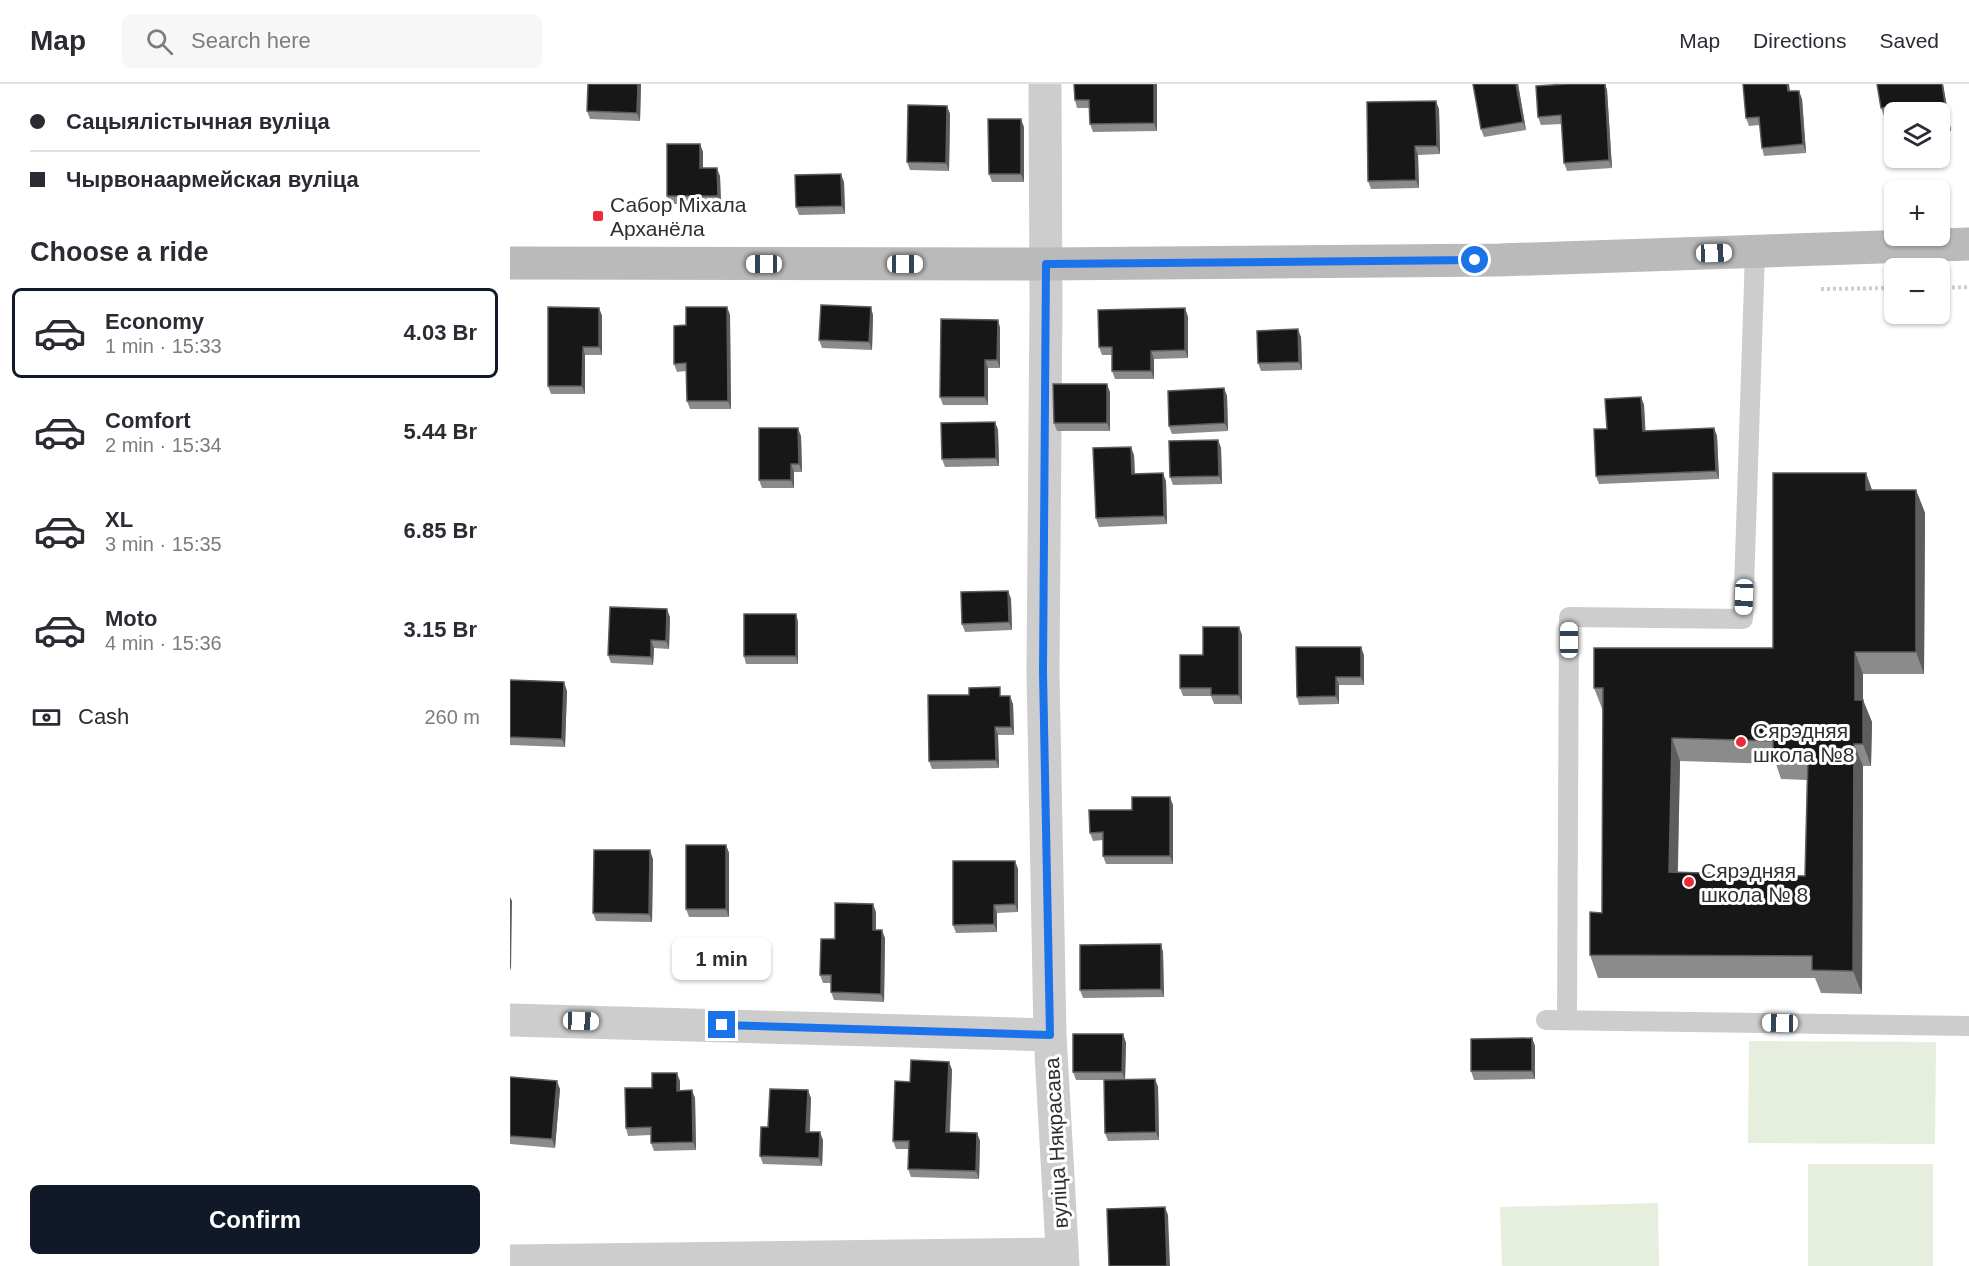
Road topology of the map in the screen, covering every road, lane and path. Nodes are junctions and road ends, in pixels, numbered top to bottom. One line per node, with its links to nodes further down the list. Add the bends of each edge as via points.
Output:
1 (1045, 84): 5 (street, вуліца Някрасава)
2 (1969, 244): 3 (main road)
3 (1755, 252): 5 (main road, via 1499,260); 10 (lane, via 1743,619 1569,617)
4 (510, 263): 5 (main road)
5 (1046, 264): 12 (street, вуліца Някрасава, via 1043,672)
6 (1969, 287): 7 (path)
7 (1950, 288)
8 (510, 1020): 12 (street)
9 (1546, 1020): 10 (lane)
10 (1567, 1020): 11 (lane)
11 (1969, 1026)
12 (1050, 1035): 13 (street, вуліца Някрасава)
13 (1062, 1260): 14 (street)
14 (510, 1261)

